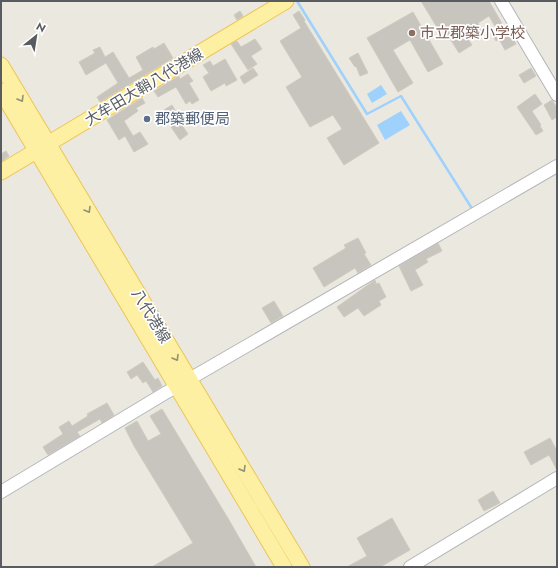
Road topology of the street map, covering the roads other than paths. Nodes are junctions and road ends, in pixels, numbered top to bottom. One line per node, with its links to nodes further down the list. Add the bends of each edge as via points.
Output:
1 (286, 1): 6 (main road, 大牟田大鞘八代港線)
2 (501, 1): 5 (street)
3 (1, 65): 6 (main road, 八代港線, one-way to 6)
4 (1, 91): 6 (main road, 八代港線)
5 (557, 94)
6 (42, 147): 8 (main road, 大牟田大鞘八代港線); 9 (main road, 八代港線)
7 (557, 166): 9 (street)
8 (1, 172)
9 (183, 383): 11 (street); 12 (main road, 八代港線); 13 (main road, 八代港線, one-way to 13)
10 (557, 478): 14 (street)
11 (1, 492)
12 (284, 567)
13 (302, 567)
14 (410, 567)

